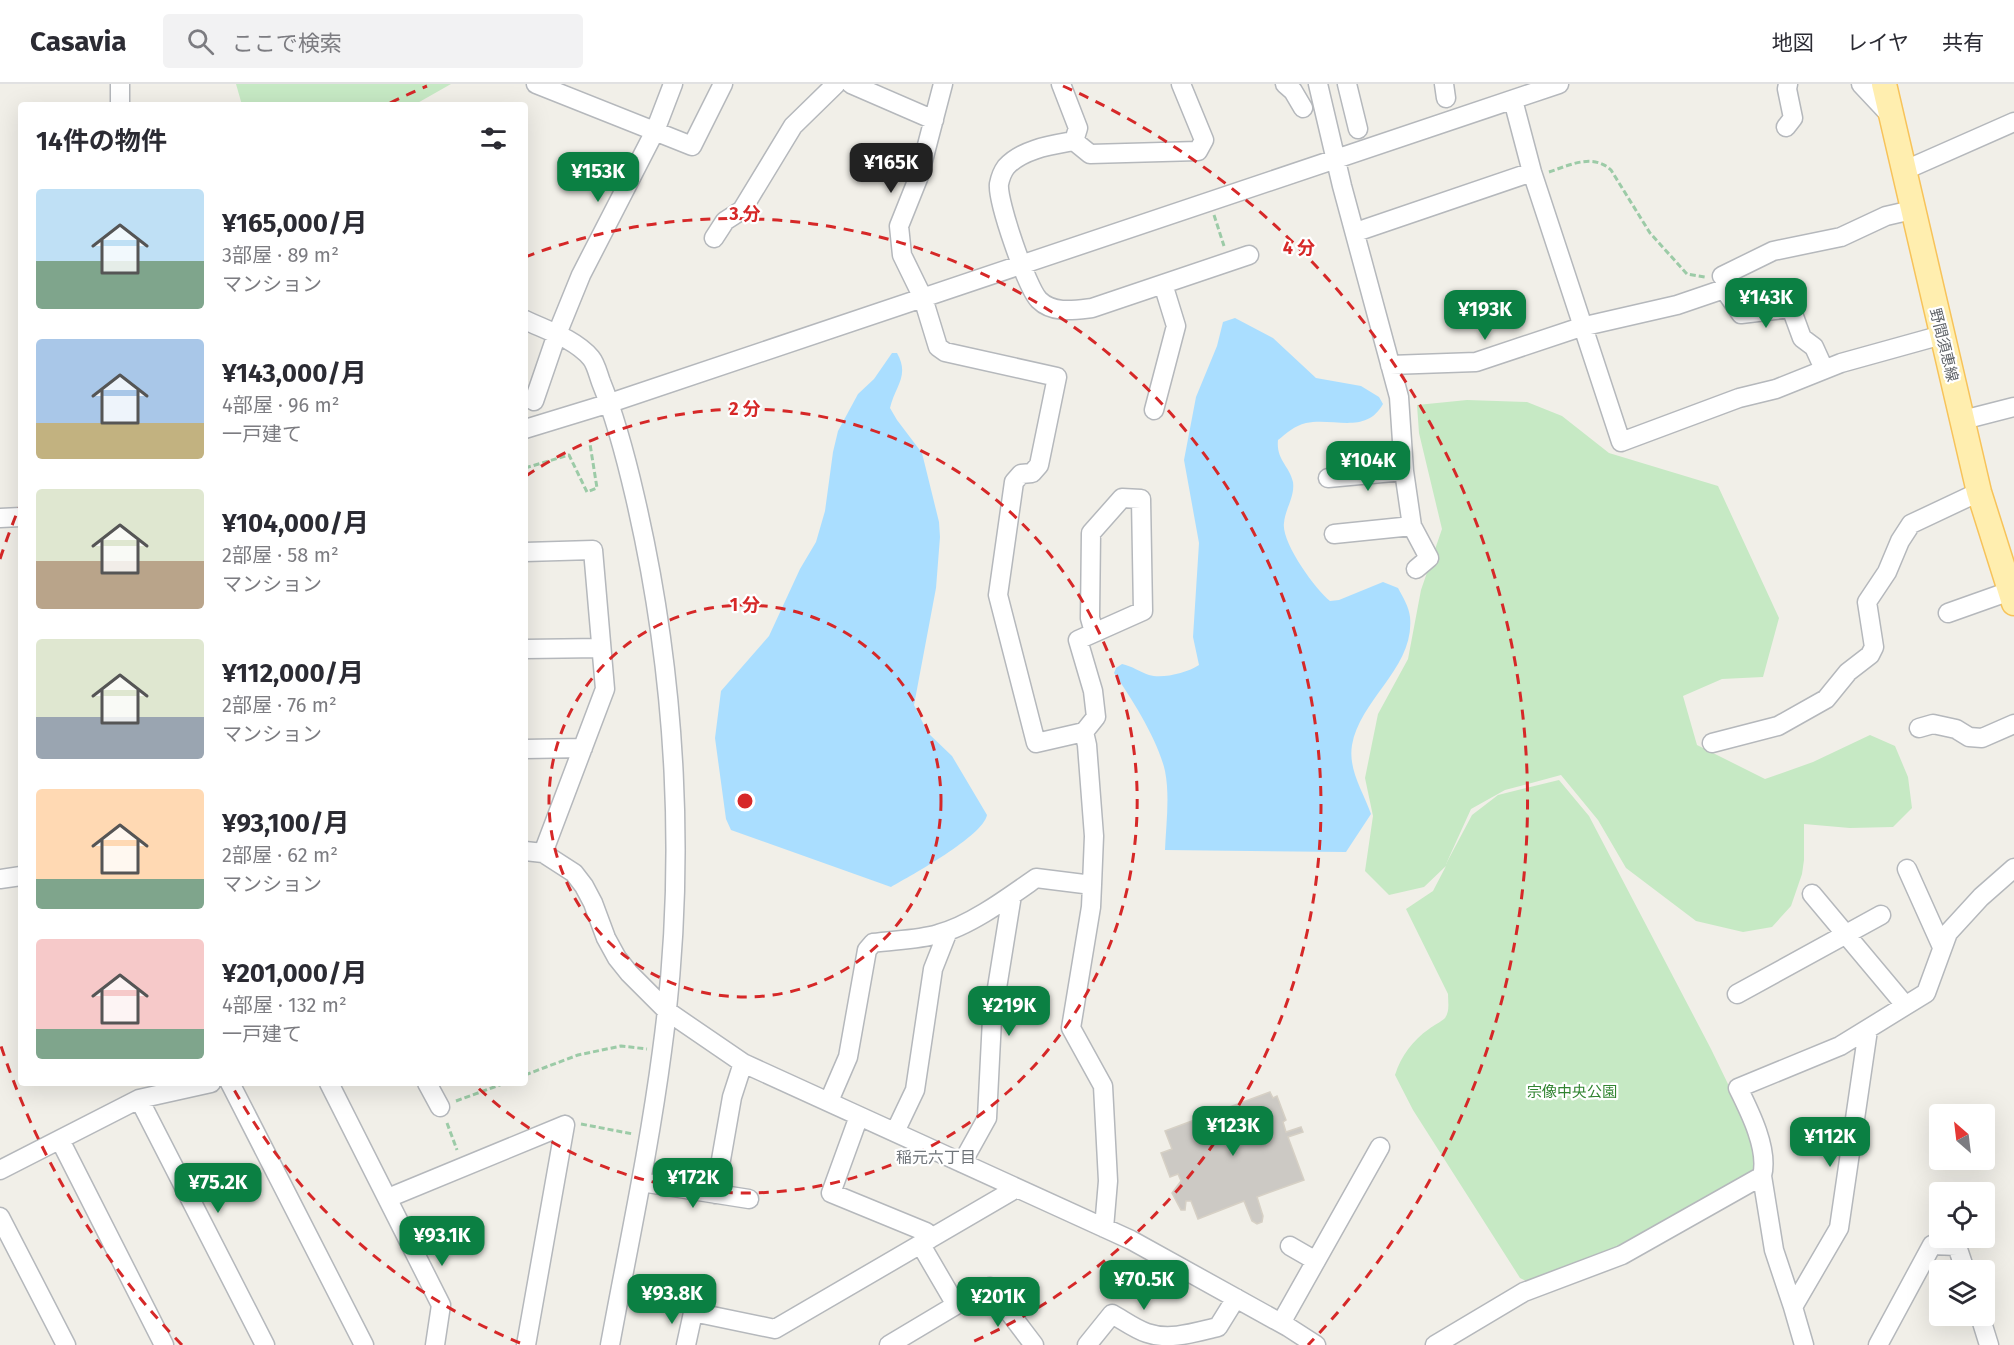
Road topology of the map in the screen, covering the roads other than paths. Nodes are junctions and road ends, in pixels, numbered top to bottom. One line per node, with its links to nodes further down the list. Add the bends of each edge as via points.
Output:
1 (120, 84): 19 (street)
2 (536, 84): 17 (street)
3 (673, 84): 26 (street)
4 (723, 84): 26 (street, via 692,146)
5 (836, 84): 33 (street, via 793,126 742,210 725,220)
6 (851, 84): 22 (street)
7 (943, 84): 22 (street)
8 (1061, 84): 27 (street, via 1078,128)
9 (1180, 84): 27 (street, via 1204,140 1198,151 1090,154)
10 (1285, 84): 20 (street)
11 (1318, 84): 28 (street)
12 (1347, 84): 25 (street)
13 (1559, 84): 18 (street)
14 (1788, 84): 24 (street, via 1793,118)
15 (1861, 84): 21 (street)
16 (1884, 84): 21 (main road, 野間須恵線)
17 (566, 89): 26 (street)
18 (1513, 100): 28 (street); 30 (street)
19 (120, 102)
20 (1304, 108)
21 (1891, 116): 29 (main road, 野間須恵線)
22 (934, 120): 38 (street, via 919,176 899,226 902,255)
23 (2014, 122): 29 (street)
24 (1786, 127)
25 (1358, 129)
26 (655, 131): 41 (street, via 581,274)
27 (1074, 141): 35 (street, via 1017,157 999,182 999,196)
28 (1337, 158): 32 (street); 35 (street)
29 (1903, 171): 31 (main road, 野間須恵線)
30 (1532, 174): 32 (street); 40 (street)
31 (1912, 210): 36 (street, via 1886,216 1842,237 1773,251); 42 (main road, 野間須恵線)
32 (1356, 232): 43 (street)
33 (714, 238)
34 (1249, 255): 37 (street)
35 (1022, 265): 37 (street, via 1040,302 1072,311); 38 (street)
36 (1722, 276)
37 (1163, 284): 48 (street, via 1176,326)
38 (923, 298): 46 (street); 67 (street, via 938,347 1057,377 1039,465 1014,482 998,595 1036,743)
39 (528, 321): 41 (street)
40 (1581, 327): 43 (street, via 1476,362); 44 (street, via 1724,290 1741,314 1791,308 1802,338 1814,347); 44 (street, via 1621,442)
41 (557, 334): 45 (street); 46 (street, via 592,358)
42 (1942, 335): 44 (street); 49 (main road, 野間須恵線)
43 (1390, 365): 51 (street, via 1399,397)
44 (1824, 369)
45 (534, 401)
46 (610, 403): 50 (street); 85 (street, via 647,550 671,731 677,869)
47 (2014, 407): 49 (street)
48 (1154, 410)
49 (1963, 420): 53 (main road, 野間須恵線)
50 (528, 428)
51 (1404, 471): 52 (street); 56 (street)
52 (1328, 478)
53 (1979, 492): 60 (main road, 野間須恵線); 68 (street, via 1911,524 1867,602 1874,647 1870,656 1848,672 1826,699 1778,726)
54 (18, 517): 55 (street)
55 (0, 519)
56 (1412, 525): 57 (street); 59 (street, via 1428,558)
57 (1334, 534)
58 (528, 552): 63 (street, via 593,550)
59 (1416, 569)
60 (2012, 597): 61 (street)
61 (1948, 613)
62 (1094, 632): 62 (street, via 1143,611 1141,498 1122,498 1091,532 1090,618); 67 (street, via 1078,640 1096,717)
63 (601, 648): 64 (street); 69 (street, via 605,689)
64 (528, 649)
65 (2014, 724): 66 (street, via 1982,738 1933,724)
66 (1919, 728)
67 (1084, 732): 76 (street, via 1094,836)
68 (1712, 743)
69 (583, 748): 70 (street); 71 (street)
70 (528, 749)
71 (534, 852): 85 (street, via 574,873 593,903 617,958)
72 (2014, 868): 82 (street, via 1948,933)
73 (1906, 869): 82 (street)
74 (18, 876): 75 (street)
75 (0, 879)
76 (1092, 885): 78 (street, via 1036,878); 108 (street, via 1071,1028 1103,1086 1108,1181)
77 (1812, 894): 81 (street)
78 (1012, 895): 80 (street); 99 (street, via 992,1019 987,1118)
79 (1881, 915): 81 (street)
80 (948, 931): 93 (street, via 873,943 867,950 848,1057); 96 (street, via 933,969 915,1090)
81 (1846, 935): 83 (street); 84 (street)
82 (1942, 947): 84 (street, via 1926,993)
83 (1737, 994)
84 (1905, 1005): 86 (street)
85 (667, 1011): 87 (street); 102 (street)
86 (1868, 1030): 101 (street, via 1840,1046 1738,1088 1753,1119 1765,1165); 115 (street, via 1839,1228)
87 (743, 1063): 93 (street); 104 (street, via 732,1097)
88 (198, 1086): 92 (street)
89 (232, 1086): 122 (street)
90 (331, 1086): 105 (street)
91 (429, 1086): 94 (street)
92 (139, 1099): 97 (street); 121 (street)
93 (829, 1101): 95 (street)
94 (440, 1107)
95 (859, 1116): 96 (street); 109 (street, via 831,1193 926,1232)
96 (895, 1132): 99 (street)
97 (60, 1140): 100 (street); 120 (street)
98 (1380, 1147): 112 (street)
99 (962, 1163): 103 (street)
100 (0, 1170)
101 (1762, 1176): 115 (street, via 1774,1250); 131 (street, via 1622,1255 1524,1292)
102 (641, 1182): 104 (street); 125 (street)
103 (1017, 1188): 108 (street); 109 (street)
104 (715, 1194): 106 (street)
105 (388, 1198): 123 (street, via 441,1305); 124 (street, via 565,1125)
106 (749, 1199)
107 (0, 1217): 119 (street)
108 (1104, 1228): 113 (street)
109 (925, 1242): 114 (street); 118 (street)
110 (1290, 1246): 112 (street)
111 (1962, 1260): 133 (street, via 1957,1246 1932,1245)
112 (1316, 1261): 116 (street)
113 (1236, 1298): 116 (street); 129 (street, via 1218,1327 1163,1336 1147,1333 1112,1314)
114 (956, 1305): 127 (street); 128 (street, via 990,1287)
115 (1793, 1307): 132 (street)
116 (1281, 1323): 130 (street)
117 (1983, 1326): 134 (street)
118 (779, 1337): 126 (street, via 694,1306)
119 (66, 1345)
120 (164, 1345)
121 (265, 1345)
122 (364, 1345)
123 (435, 1345)
124 (526, 1345)
125 (610, 1345)
126 (686, 1345)
127 (889, 1345)
128 (1034, 1345)
129 (1087, 1345)
130 (1316, 1345)
131 (1435, 1345)
132 (1804, 1345)
133 (1878, 1345)
134 (1989, 1345)

